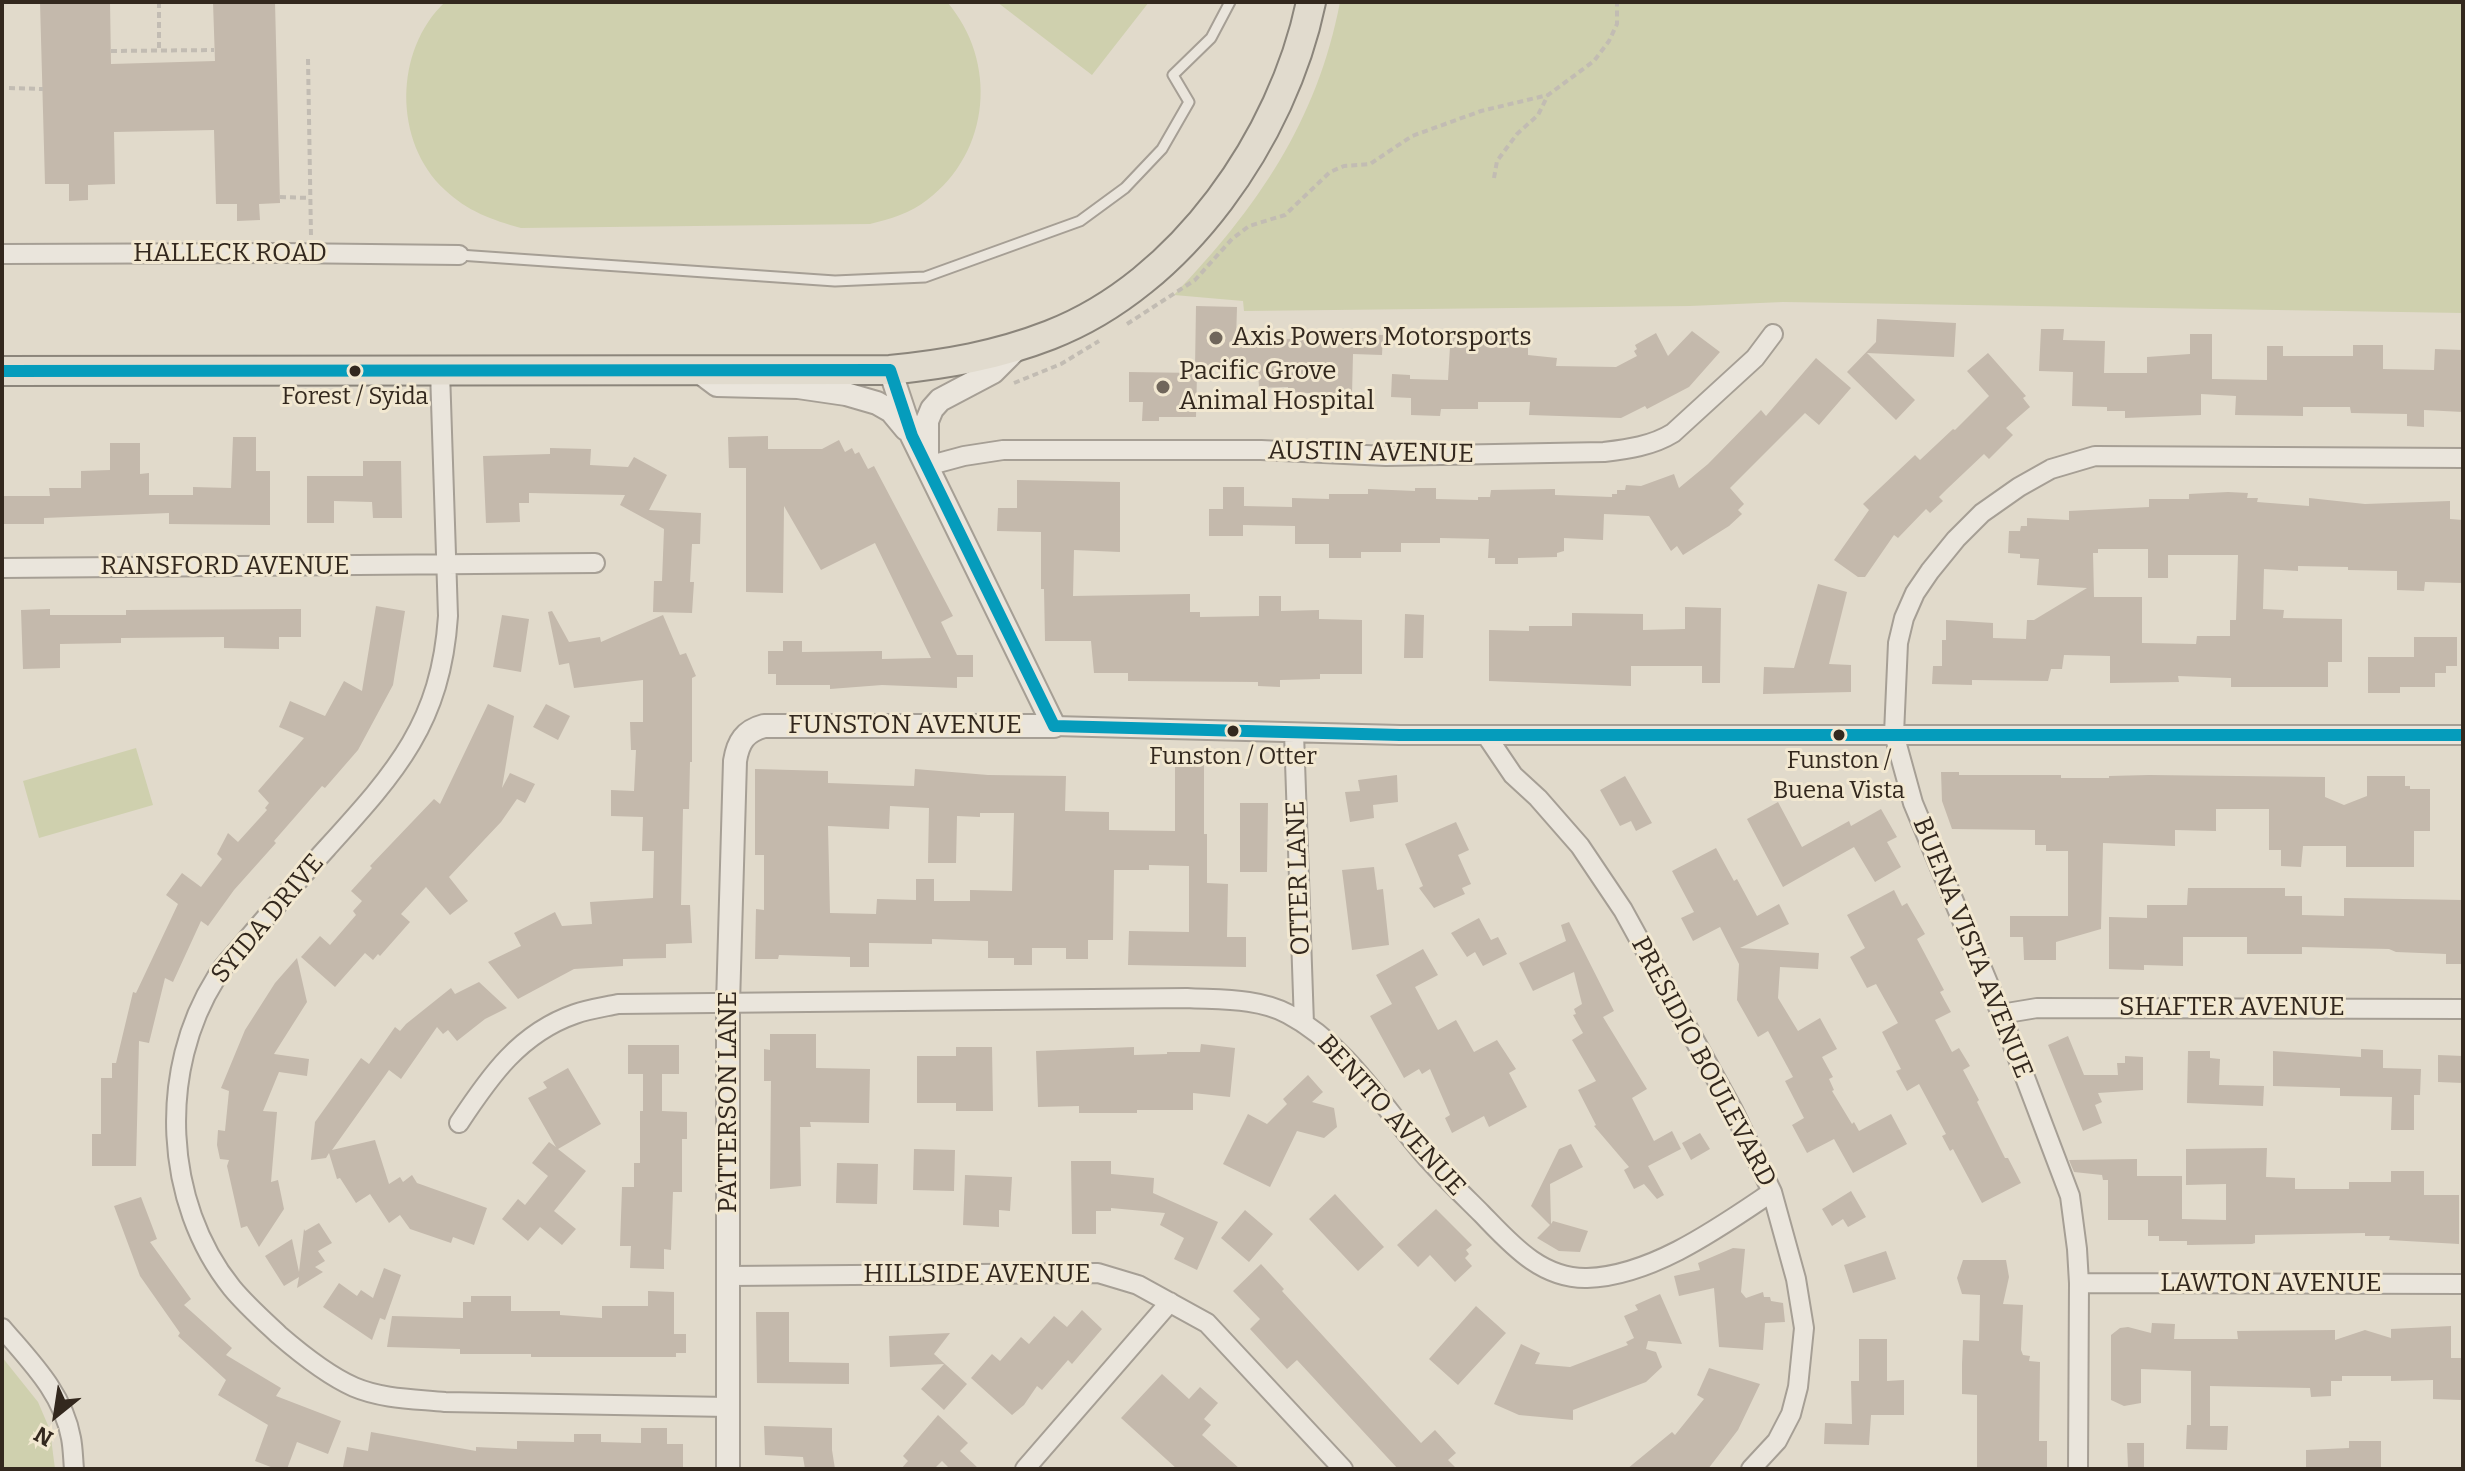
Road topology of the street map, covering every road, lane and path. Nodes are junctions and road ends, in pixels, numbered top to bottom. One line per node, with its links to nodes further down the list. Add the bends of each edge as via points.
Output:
1 (159, 2): 7 (path)
2 (1230, 2): 17 (lane, via 1211,38 1173,75 1189,102 1162,149 1125,188 1080,221 925,277 835,281)
3 (1311, 2): 21 (main road, via 1275,111 1215,205 1176,250 1122,297)
4 (1617, 2): 11 (path, via 1617,24 1594,61)
5 (214, 50): 7 (path)
6 (111, 51): 7 (path)
7 (159, 51)
8 (308, 59): 14 (path)
9 (9, 88): 10 (path)
10 (43, 89)
11 (1548, 95): 12 (path, via 1538,115 1497,161); 18 (path, via 1481,111 1412,136 1370,164 1330,172 1285,215 1249,226 1195,280)
12 (1494, 178)
13 (280, 197): 14 (path)
14 (310, 198): 15 (path)
15 (311, 236)
16 (2, 254): 17 (street, HALLECK ROAD)
17 (459, 255)
18 (1123, 327)
19 (1110, 334): 26 (path, via 1061,364)
20 (1773, 334): 29 (street, AUSTIN AVENUE, via 1755,358 1673,433 1660,441 1604,452 1386,456 1261,450 1003,450)
21 (1020, 345): 23 (main road, via 961,362); 29 (street, via 993,372 932,409)
22 (697, 370): 23 (main road); 25 (main road); 27 (street, via 717,385 798,387 877,403)
23 (890, 370): 27 (street)
24 (2, 371): 25 (main road)
25 (440, 371): 31 (street, SYIDA DRIVE)
26 (1009, 385)
27 (912, 436): 29 (street)
28 (2463, 458): 35 (street, BUENA VISTA AVENUE, via 2095,456 2051,469 1982,513 1915,593 1898,643)
29 (927, 466): 33 (street)
30 (595, 563): 31 (street, RANSFORD AVENUE)
31 (448, 566): 32 (street, RANSFORD AVENUE); 50 (street, SYIDA DRIVE, via 446,652 426,718 406,755 217,976 188,1039 178,1090 177,1156 195,1225 232,1288 261,1318 303,1355 355,1387 445,1402)
32 (2, 568)
33 (1054, 726): 34 (street, FUNSTON AVENUE); 38 (street, FUNSTON AVENUE, via 764,726)
34 (1294, 733): 36 (street, FUNSTON AVENUE); 42 (street, OTTER LANE)
35 (1894, 734): 36 (street, FUNSTON AVENUE); 37 (street, FUNSTON AVENUE); 41 (street, BUENA VISTA AVENUE, via 1913,803)
36 (1486, 735): 44 (street, PRESIDIO BOULEVARD, via 1513,775 1580,846 1623,910)
37 (2463, 735)
38 (743, 737): 39 (street, PATTERSON LANE, via 735,761)
39 (728, 1004): 42 (street, BENITO AVENUE, via 1187,998 1266,1005); 43 (street, BENITO AVENUE, via 618,1004 541,1029 491,1074); 45 (street, PATTERSON LANE)
40 (2463, 1009): 41 (street, SHAFTER AVENUE, via 2037,1008)
41 (2001, 1014): 46 (street, BUENA VISTA AVENUE, via 2070,1196)
42 (1304, 1024): 44 (street, BENITO AVENUE, via 1344,1059 1425,1155 1522,1255 1564,1275 1603,1276 1659,1259)
43 (459, 1123)
44 (1772, 1192): 55 (street, PRESIDIO BOULEVARD, via 1804,1328 1791,1414 1777,1441)
45 (729, 1276): 48 (street, HILLSIDE AVENUE, via 1098,1273); 50 (street, PATTERSON LANE)
46 (2079, 1283): 47 (street, LAWTON AVENUE); 56 (street, BUENA VISTA AVENUE)
47 (2463, 1284)
48 (1170, 1302): 53 (street); 54 (street, HILLSIDE AVENUE, via 1207,1323)
49 (2, 1328): 51 (street, via 65,1413)
50 (728, 1407): 52 (street, PATTERSON LANE)
51 (74, 1469)
52 (728, 1469)
53 (1025, 1469)
54 (1343, 1469)
55 (1751, 1469)
56 (2078, 1469)

